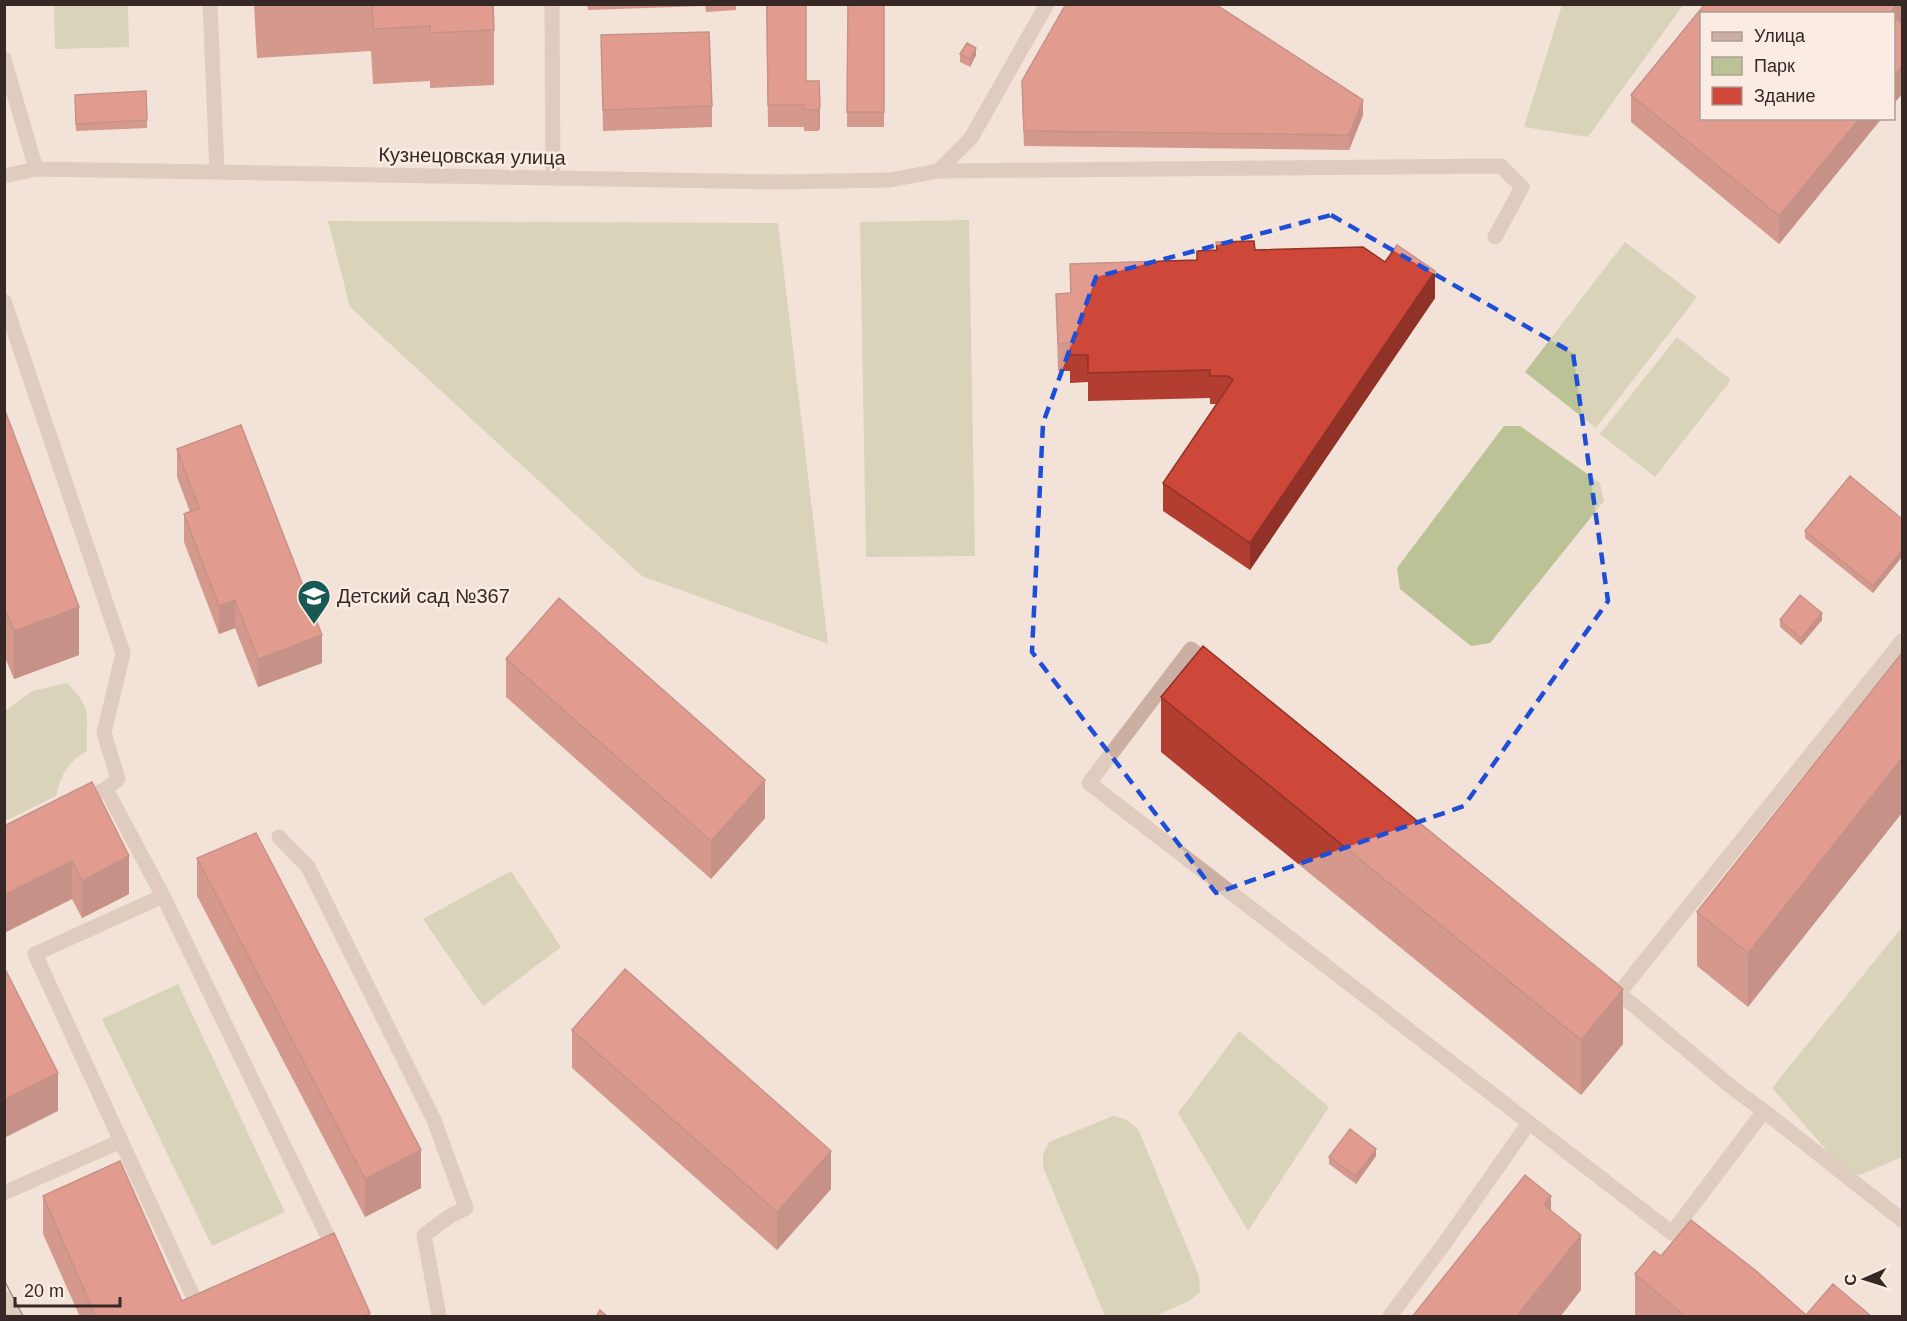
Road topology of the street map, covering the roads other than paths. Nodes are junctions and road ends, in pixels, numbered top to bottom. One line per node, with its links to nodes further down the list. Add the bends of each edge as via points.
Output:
1 (210, 4): 7 (street)
2 (552, 4): 9 (street)
3 (1047, 4): 6 (street, via 971,138)
4 (4, 59): 5 (street)
5 (36, 169): 7 (street, Кузнецовская улица); 8 (street, Кузнецовская улица)
6 (938, 171): 9 (street, Кузнецовская улица, via 890,180); 10 (street, Кузнецовская улица, via 1502,166 1522,187)
7 (217, 172): 9 (street, Кузнецовская улица)
8 (4, 176)
9 (553, 178)
10 (1495, 237)
11 (4, 301): 13 (street, via 123,653 104,733 118,779)
12 (1902, 641): 17 (street)
13 (106, 789): 14 (street); 16 (street)
14 (65, 808)
15 (279, 837): 27 (street, via 309,867 434,1119 466,1208 424,1235)
16 (163, 896): 20 (street, via 35,954); 23 (street, via 332,1245)
17 (1619, 993): 18 (street); 19 (street, via 1191,649 1089,783)
18 (1764, 1111): 19 (street, via 1672,1233); 22 (street)
19 (1528, 1124): 28 (street)
20 (121, 1141): 21 (street); 25 (street, via 198,1307)
21 (4, 1193)
22 (1902, 1220)
23 (311, 1255)
24 (4, 1298): 26 (street)
25 (219, 1298)
26 (14, 1317)
27 (439, 1317)
28 (1390, 1317)

